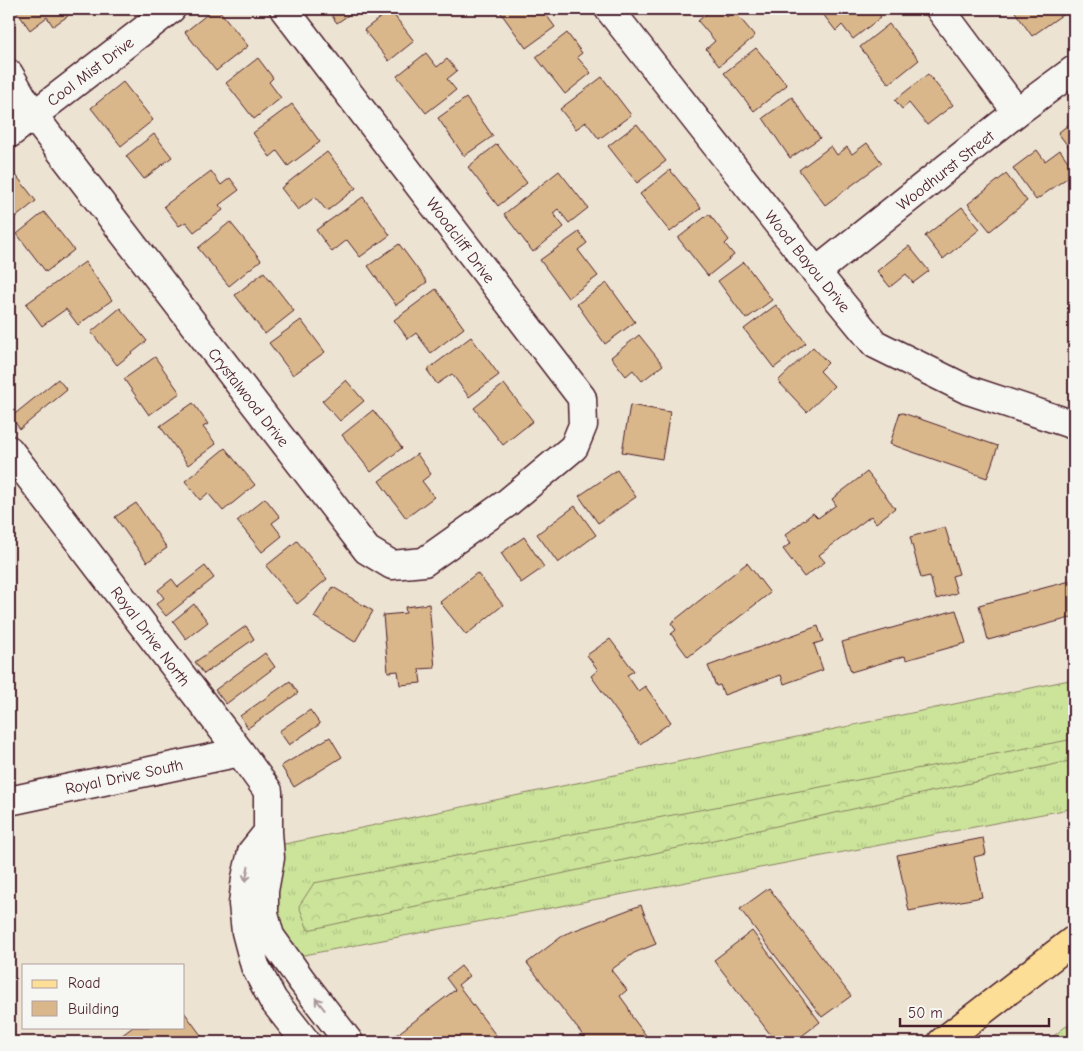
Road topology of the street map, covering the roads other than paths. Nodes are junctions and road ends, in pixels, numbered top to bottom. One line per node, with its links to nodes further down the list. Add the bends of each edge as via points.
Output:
1 (171, 9): 8 (street, Cool Mist Drive)
2 (284, 9): 13 (street, Woodcliff Drive, via 582,398 583,425 574,447)
3 (609, 9): 10 (street, Wood Bayou Drive)
4 (940, 9): 7 (street)
5 (1074, 70): 7 (street, Woodhurst Street)
6 (9, 74): 8 (street, Crystalwood Drive)
7 (1017, 112): 10 (street, Woodhurst Street)
8 (32, 115): 9 (street, Cool Mist Drive); 13 (street, Crystalwood Drive, via 367,550 392,564 424,562)
9 (9, 134)
10 (816, 272): 11 (street, Wood Bayou Drive, via 875,344 968,390)
11 (1074, 425)
12 (10, 455): 14 (street, Royal Drive North)
13 (542, 474)
14 (240, 752): 15 (street, Royal Drive South); 16 (street, Royal Drive North, via 268,791)
15 (9, 801)
16 (268, 832): 18 (street, one-way to 18, via 252,852 246,878 243,904 246,932 255,966 274,1000); 19 (street, Royal Drive North, one-way to 16, via 270,936 264,914 270,858)
17 (1074, 940): 20 (main road)
18 (306, 1042)
19 (349, 1042)
20 (942, 1042)

